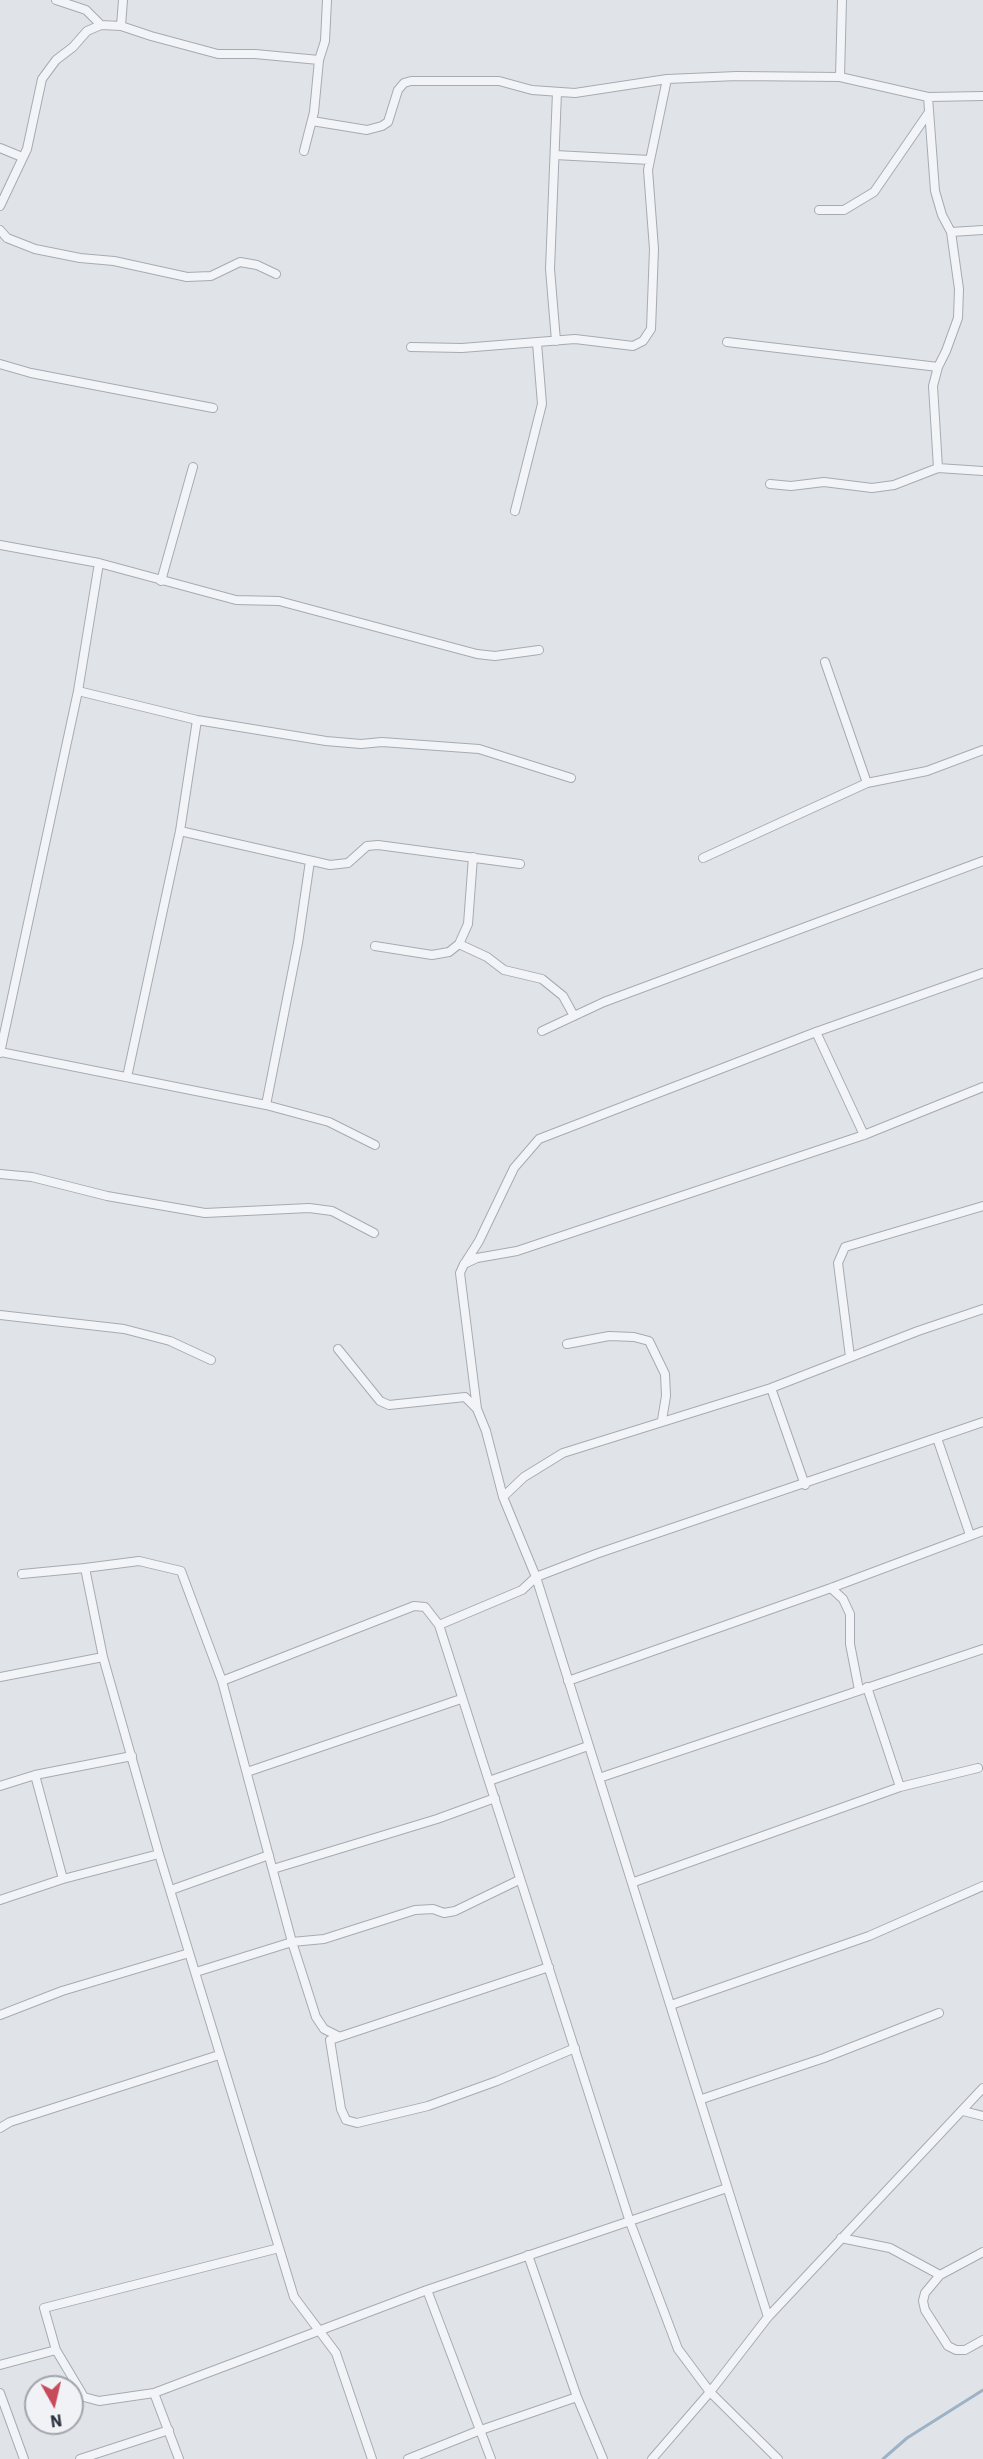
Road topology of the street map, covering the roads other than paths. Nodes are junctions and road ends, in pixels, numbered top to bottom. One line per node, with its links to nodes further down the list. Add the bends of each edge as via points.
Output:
1 (56, 0): 5 (street, via 86,10)
2 (123, 0): 6 (street)
3 (327, 0): 7 (street, via 325,42)
4 (842, 0): 8 (street)
5 (101, 25): 6 (street); 18 (street, via 87,31 42,79)
6 (121, 26): 7 (street, via 218,54)
7 (319, 60): 14 (street)
8 (840, 77): 9 (street); 12 (street)
9 (667, 79): 10 (street, via 591,91); 19 (street)
10 (556, 92): 14 (street, via 499,81 411,81 398,90 388,122 382,126 366,130); 17 (street)
11 (983, 96): 12 (street)
12 (928, 97): 13 (street)
13 (929, 112): 21 (street, via 874,192 844,210); 24 (street, via 935,191)
14 (312, 121): 16 (street)
15 (0, 148): 18 (street)
16 (304, 151)
17 (555, 155): 19 (street); 26 (street, via 550,269)
18 (22, 157): 20 (street)
19 (650, 160): 26 (street, via 654,249 648,335 633,346 595,340)
20 (0, 206)
21 (819, 210)
22 (0, 230): 25 (street, via 7,238 34,249 187,277 211,276 240,262)
23 (983, 230): 24 (street)
24 (951, 232): 31 (street, via 959,289 958,318)
25 (276, 274)
26 (556, 341): 28 (street)
27 (727, 342): 31 (street)
28 (537, 343): 29 (street); 37 (street, via 542,404)
29 (411, 347)
30 (0, 364): 32 (street)
31 (938, 367): 34 (street, via 933,386)
32 (213, 408)
33 (193, 467): 40 (street)
34 (938, 468): 35 (street); 36 (street, via 894,485 872,488 824,482)
35 (983, 471)
36 (770, 484)
37 (515, 511)
38 (0, 544): 39 (street)
39 (99, 563): 40 (street); 43 (street)
40 (161, 581): 41 (street, via 236,600 279,601 477,654 495,656)
41 (538, 650)
42 (825, 662): 47 (street)
43 (78, 691): 44 (street); 60 (street)
44 (197, 720): 46 (street, via 349,743 480,749); 48 (street)
45 (983, 750): 47 (street, via 927,771)
46 (571, 778)
47 (867, 783): 50 (street)
48 (180, 831): 51 (street); 61 (street)
49 (473, 857): 51 (street, via 378,845 367,846 342,865); 53 (street); 54 (street, via 468,924)
50 (703, 858)
51 (310, 861): 63 (street)
52 (983, 861): 57 (street)
53 (520, 864)
54 (459, 944): 55 (street, via 448,952 432,955); 57 (street, via 504,970 542,979 563,996)
55 (375, 946)
56 (983, 973): 59 (street)
57 (574, 1016): 58 (street)
58 (542, 1031)
59 (816, 1032): 64 (street); 69 (street, via 539,1139 514,1168)
60 (0, 1053): 61 (street)
61 (127, 1077): 63 (street)
62 (983, 1087): 64 (street)
63 (266, 1105): 65 (street, via 329,1122)
64 (864, 1135): 69 (street, via 517,1251)
65 (375, 1145)
66 (0, 1174): 68 (street, via 32,1177 107,1196 205,1213 309,1208 332,1212)
67 (983, 1206): 74 (street, via 845,1247 838,1263)
68 (374, 1233)
69 (464, 1264): 77 (street, via 460,1273)
70 (983, 1309): 74 (street)
71 (0, 1315): 75 (street, via 124,1329 170,1341)
72 (567, 1344): 78 (street, via 609,1336 649,1341 665,1374)
73 (338, 1349): 77 (street, via 380,1401 399,1405 465,1397)
74 (850, 1358): 76 (street)
75 (211, 1360)
76 (771, 1388): 78 (street); 81 (street)
77 (477, 1409): 82 (street)
78 (662, 1420): 82 (street, via 563,1453 524,1477)
79 (983, 1422): 80 (street)
80 (937, 1438): 81 (street); 84 (street)
81 (805, 1485): 87 (street)
82 (503, 1497): 87 (street)
83 (983, 1531): 84 (street)
84 (970, 1535): 88 (street)
85 (85, 1568): 86 (street); 91 (street); 93 (street, via 139,1561 181,1571)
86 (22, 1574)
87 (536, 1577): 89 (street, via 522,1590); 94 (street)
88 (831, 1588): 94 (street); 95 (street, via 843,1599 850,1614 850,1644)
89 (439, 1625): 93 (street, via 425,1607 414,1606); 96 (street)
90 (983, 1648): 95 (street)
91 (103, 1657): 92 (street); 98 (street)
92 (0, 1677)
93 (222, 1681): 100 (street)
94 (568, 1681): 97 (street)
95 (863, 1688): 102 (street); 105 (street)
96 (461, 1699): 100 (street); 103 (street)
97 (588, 1746): 102 (street); 103 (street)
98 (132, 1756): 101 (street); 107 (street)
99 (978, 1768): 105 (street)
100 (247, 1772): 108 (street)
101 (35, 1775): 104 (street); 110 (street)
102 (599, 1778): 112 (street)
103 (489, 1781): 106 (street)
104 (0, 1786)
105 (900, 1787): 112 (street)
106 (495, 1798): 109 (street); 111 (street)
107 (159, 1854): 110 (street); 114 (street)
108 (269, 1856): 109 (street); 114 (street)
109 (273, 1869): 116 (street)
110 (63, 1880): 115 (street)
111 (519, 1880): 116 (street, via 454,1911 415,1910 324,1939); 118 (street)
112 (634, 1882): 120 (street)
113 (983, 1886): 120 (street, via 869,1936)
114 (171, 1890): 117 (street)
115 (0, 1900)
116 (292, 1942): 119 (street); 123 (street, via 316,2017 324,2029)
117 (189, 1953): 119 (street); 122 (street, via 62,1991)
118 (549, 1967): 123 (street); 124 (street)
119 (196, 1972): 125 (street)
120 (671, 2005): 127 (street)
121 (939, 2013): 127 (street, via 824,2058)
122 (0, 2015)
123 (338, 2037): 124 (street, via 330,2040 341,2109 346,2120 357,2123 428,2106)
124 (575, 2048): 132 (street)
125 (219, 2055): 130 (street); 134 (street)
126 (983, 2088): 128 (street)
127 (702, 2099): 131 (street)
128 (963, 2111): 129 (street); 133 (street)
129 (983, 2116)
130 (0, 2128)
131 (727, 2188): 132 (street); 139 (street)
132 (630, 2222): 136 (street); 144 (street, via 678,2349)
133 (841, 2238): 137 (street, via 890,2248); 139 (street)
134 (279, 2248): 140 (street, via 294,2297); 142 (street, via 44,2308)
135 (983, 2252): 137 (street)
136 (528, 2255): 138 (street); 147 (street)
137 (940, 2275): 141 (street, via 923,2301 948,2346 965,2350)
138 (427, 2290): 140 (street); 149 (street)
139 (768, 2317): 144 (street)
140 (318, 2330): 146 (street); 153 (street, via 336,2353)
141 (983, 2340)
142 (56, 2350): 143 (street); 146 (street, via 84,2397 99,2401)
143 (0, 2365)
144 (710, 2392): 157 (street); 158 (street)
145 (0, 2393): 150 (street)
146 (154, 2393): 148 (street)
147 (577, 2397): 149 (street); 156 (street)
148 (169, 2430): 151 (street); 152 (street)
149 (478, 2431): 154 (street); 155 (street)
150 (24, 2459)
151 (80, 2459)
152 (179, 2459)
153 (372, 2459)
154 (408, 2459)
155 (491, 2459)
156 (603, 2459)
157 (652, 2459)
158 (778, 2459)

